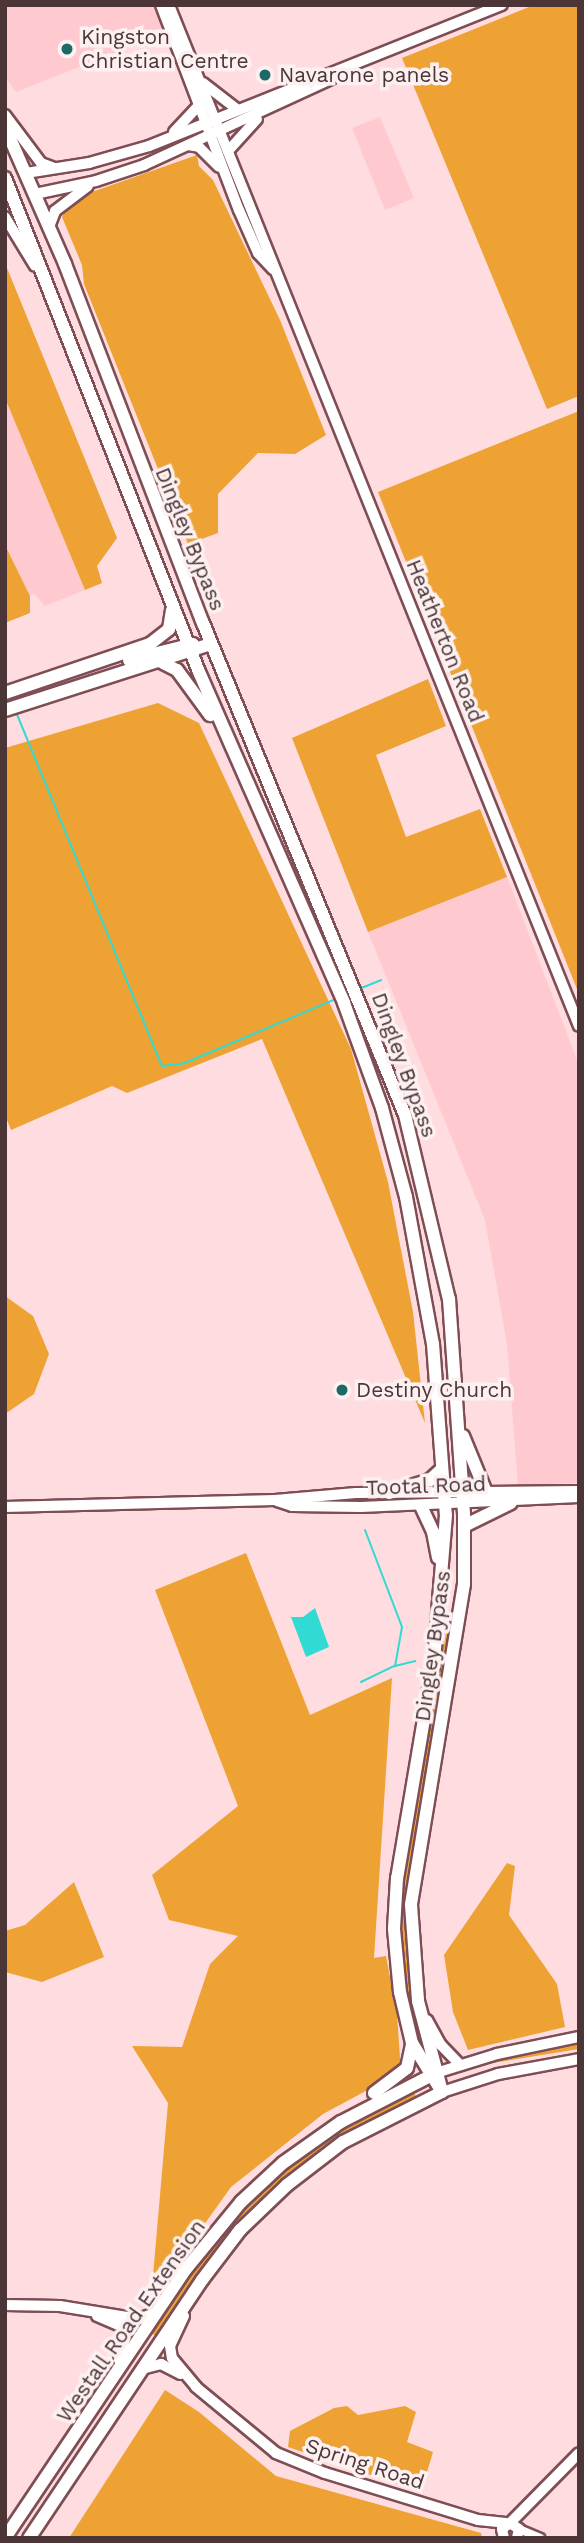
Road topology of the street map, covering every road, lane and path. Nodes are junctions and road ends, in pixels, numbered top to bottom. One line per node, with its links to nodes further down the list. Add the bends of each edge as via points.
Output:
1 (161, 5): 6 (main road, Heatherton Road)
2 (169, 5): 4 (main road, Heatherton Road)
3 (502, 5): 5 (main road)
4 (197, 75): 7 (main road, via 221,101); 10 (main road, Heatherton Road)
5 (271, 105): 7 (main road); 10 (main road); 15 (main road)
6 (197, 107): 9 (main road, Heatherton Road); 13 (main road, via 187,123)
7 (238, 110): 10 (main road)
8 (5, 115): 16 (main road, via 41,163)
9 (204, 124): 10 (main road); 12 (main road, Heatherton Road); 13 (main road)
10 (218, 125): 12 (main road); 15 (main road, Heatherton Road)
11 (5, 127): 17 (highway, Dingley Bypass)
12 (209, 136): 14 (main road); 20 (main road, Heatherton Road)
13 (161, 142): 16 (main road)
14 (188, 145): 19 (main road); 20 (main road, via 205,153)
15 (228, 150): 25 (main road, Heatherton Road)
16 (59, 169): 17 (main road)
17 (26, 173): 18 (highway); 21 (highway, Dingley Bypass)
18 (5, 177): 22 (highway, Dingley Bypass)
19 (96, 181): 21 (main road); 24 (main road, via 55,211)
20 (228, 181): 25 (main road, Heatherton Road, via 258,253)
21 (35, 194): 22 (highway); 24 (highway, Dingley Bypass)
22 (9, 197): 26 (highway, Dingley Bypass)
23 (5, 217): 26 (main road)
24 (49, 227): 28 (highway, Dingley Bypass)
25 (274, 270): 35 (main road, Heatherton Road)
26 (45, 279): 27 (highway, Dingley Bypass)
27 (171, 602): 29 (highway, Dingley Bypass); 31 (highway, via 170,627 155,641)
28 (211, 643): 29 (highway); 36 (highway, Dingley Bypass, via 405,1115 428,1196 454,1332)
29 (189, 649): 30 (highway); 31 (highway); 34 (highway, Dingley Bypass)
30 (162, 663): 33 (highway); 34 (highway, via 172,666 190,686)
31 (62, 674): 32 (highway)
32 (8, 692)
33 (11, 708)
34 (235, 758): 37 (highway, Dingley Bypass, via 344,1003 382,1108 414,1231 433,1344)
35 (579, 1026)
36 (460, 1426): 38 (highway); 42 (highway, Dingley Bypass)
37 (442, 1469): 40 (highway, via 430,1480); 44 (highway, Dingley Bypass)
38 (486, 1492): 39 (main road, Tootal Road); 42 (main road, Tootal Road)
39 (579, 1492)
40 (389, 1493): 43 (main road, Tootal Road); 44 (main road, Tootal Road)
41 (579, 1497): 45 (main road, Tootal Road)
42 (462, 1498): 44 (main road, Tootal Road); 45 (main road, Tootal Road); 48 (highway, Dingley Bypass)
43 (275, 1500): 46 (main road, Tootal Road, via 292,1506); 47 (main road, Tootal Road)
44 (443, 1500): 46 (main road, Tootal Road); 49 (highway, Dingley Bypass)
45 (511, 1503): 48 (highway)
46 (421, 1506): 49 (highway, via 433,1532)
47 (5, 1507)
48 (464, 1526): 50 (highway, Dingley Bypass, via 464,1584 411,1905)
49 (442, 1590): 52 (highway, Dingley Bypass, via 395,1901 397,1975)
50 (418, 2001): 54 (main road, via 438,2041); 55 (highway, Dingley Bypass)
51 (579, 2037): 54 (main road, Westall Road Extension)
52 (412, 2043): 55 (highway, Dingley Bypass); 57 (highway, via 411,2060 402,2073)
53 (579, 2059): 56 (main road, Westall Road Extension, via 498,2074)
54 (460, 2065): 55 (main road, Westall Road Extension)
55 (434, 2074): 56 (highway); 57 (highway, Westall Road Extension)
56 (442, 2092): 58 (highway, Westall Road Extension, via 380,2120 329,2152 272,2198)
57 (319, 2136): 61 (highway, Westall Road Extension, via 241,2202)
58 (223, 2252): 62 (highway, Westall Road Extension); 63 (main road, Spring Road, via 178,2325 169,2351)
59 (5, 2305): 60 (main road)
60 (74, 2308): 61 (main road, via 139,2319); 64 (main road, via 117,2324 127,2334 124,2351)
61 (155, 2313): 64 (highway, Westall Road Extension)
62 (142, 2369): 63 (main road, Spring Road, via 162,2364); 68 (highway, Westall Road Extension)
63 (184, 2375): 66 (main road, Spring Road, via 287,2459)
64 (94, 2406): 67 (highway, Westall Road Extension)
65 (579, 2453): 66 (main road)
66 (509, 2531): 69 (street, Spring Road)
67 (5, 2538)
68 (29, 2538)
69 (540, 2538)

